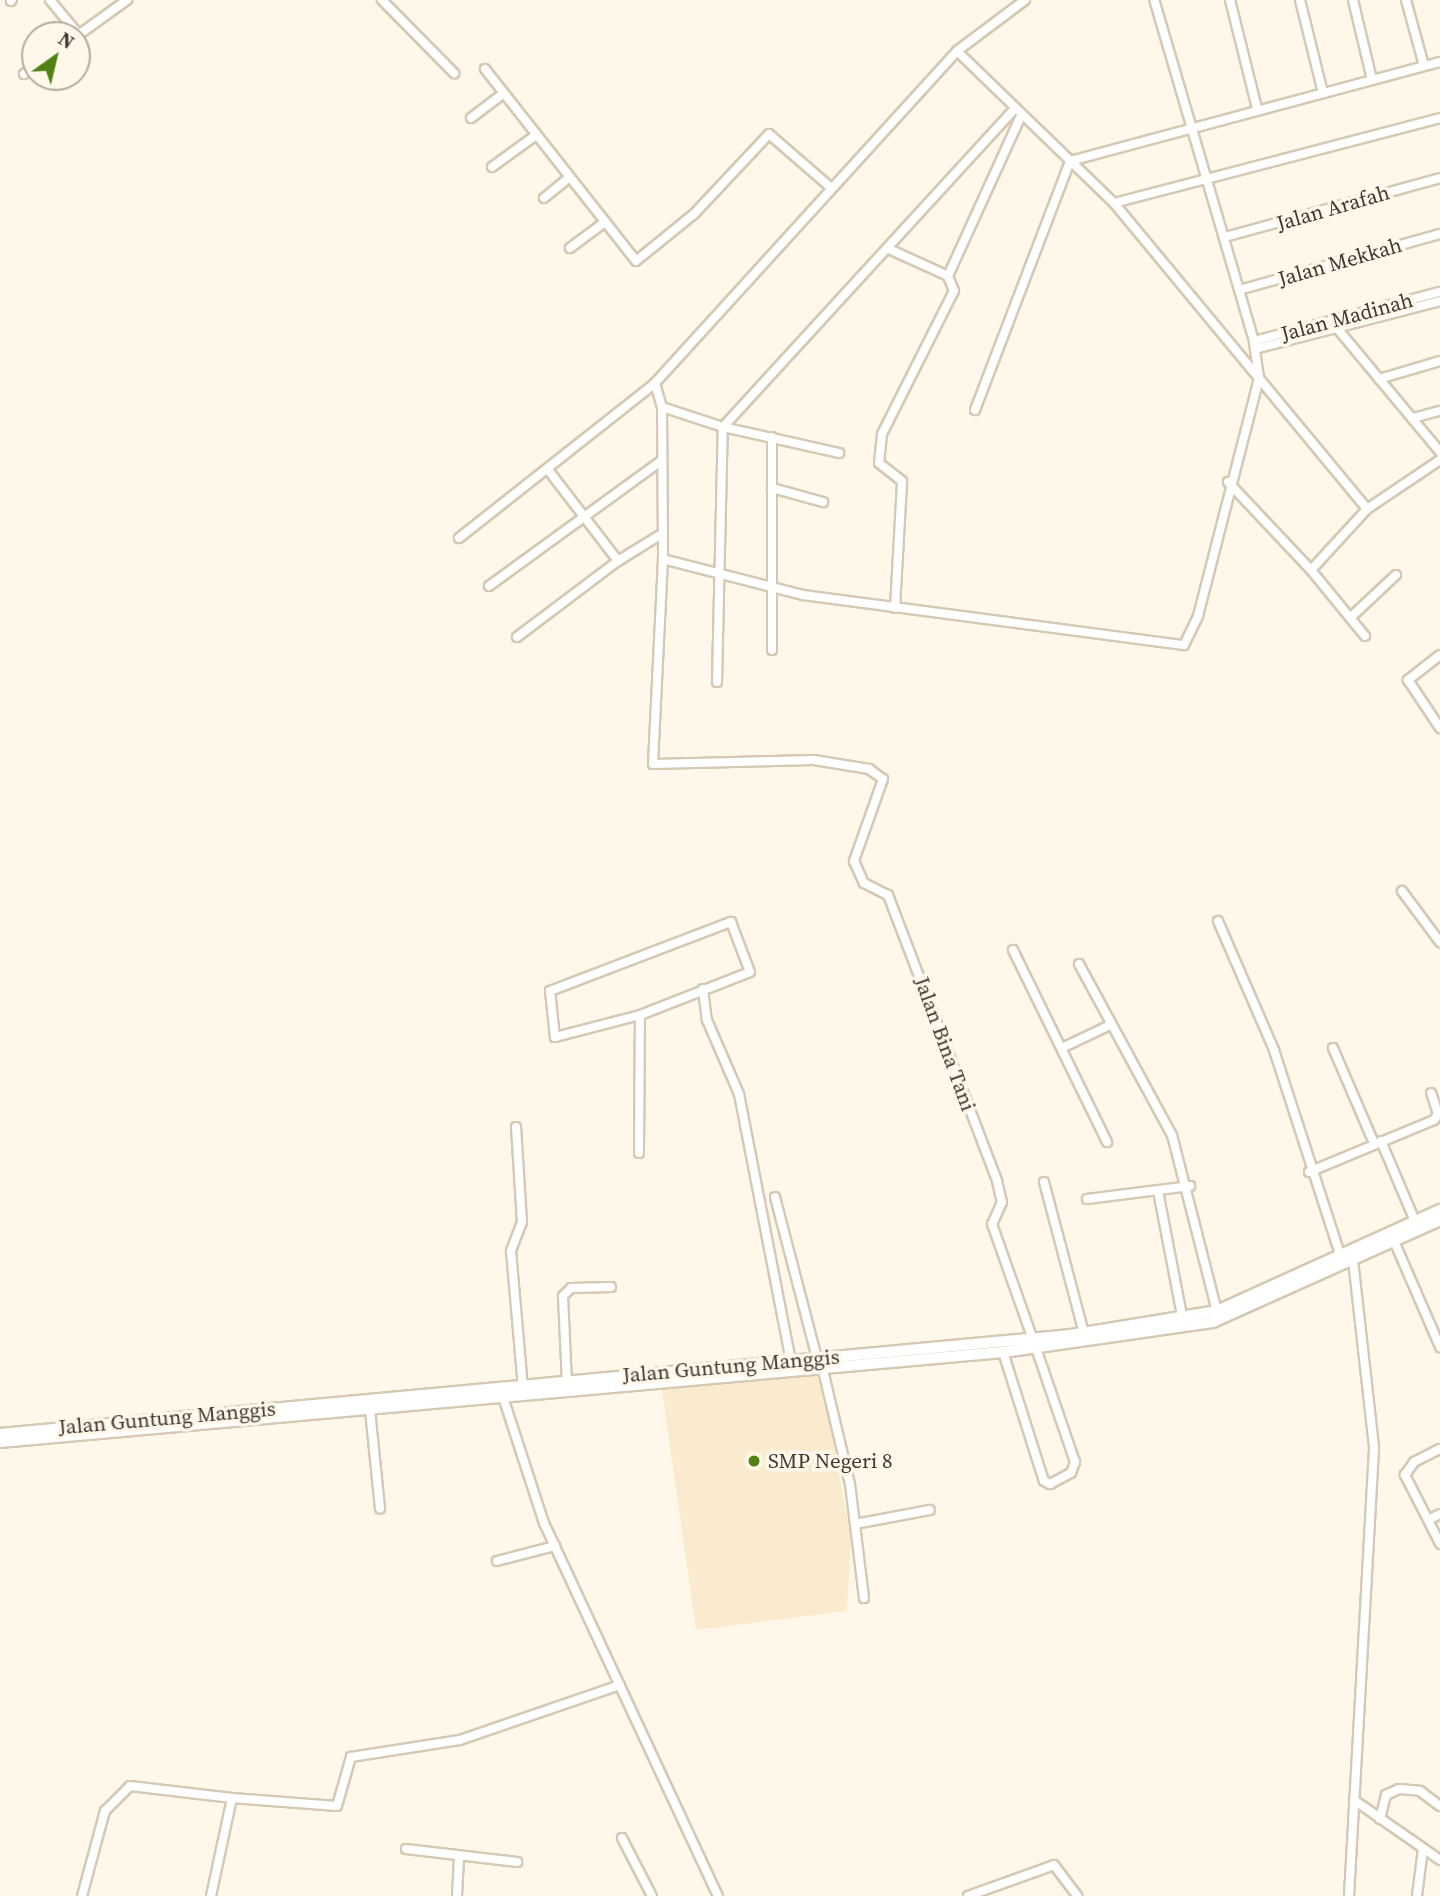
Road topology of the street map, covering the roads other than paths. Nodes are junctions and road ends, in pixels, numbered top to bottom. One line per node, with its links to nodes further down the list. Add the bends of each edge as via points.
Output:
1 (50, 0): 10 (street)
2 (127, 0): 11 (street)
3 (382, 0): 16 (street)
4 (1024, 0): 12 (street)
5 (1154, 0): 24 (street)
6 (1230, 0): 20 (street)
7 (1300, 0): 19 (street)
8 (1353, 0): 17 (street)
9 (1406, 0): 14 (street)
10 (67, 21)
11 (91, 26)
12 (957, 51): 21 (street); 31 (street)
13 (1440, 62): 14 (street)
14 (1424, 66): 17 (street)
15 (485, 69): 18 (street)
16 (454, 73)
17 (1372, 80): 19 (street)
18 (504, 93): 22 (street); 25 (street)
19 (1324, 93): 20 (street)
20 (1257, 108): 24 (street)
21 (1017, 114): 26 (street); 38 (street); 39 (street)
22 (471, 118)
23 (1440, 118): 29 (street)
24 (1190, 128): 26 (street); 29 (street)
25 (536, 135): 27 (street); 28 (street)
26 (1070, 161): 33 (street); 50 (street)
27 (492, 167)
28 (570, 177): 32 (street); 34 (street)
29 (1206, 178): 33 (street); 36 (street)
30 (1440, 178): 36 (street, Jalan Arafah)
31 (829, 186): 34 (street, via 769,134 646,259 636,261); 48 (street)
32 (544, 198)
33 (1114, 202): 46 (street)
34 (605, 222): 37 (street)
35 (1440, 234): 40 (street, Jalan Mekkah)
36 (1225, 237): 40 (street)
37 (570, 248)
38 (889, 249): 39 (street); 53 (street)
39 (948, 276): 74 (street, via 954,291 887,417 878,453 879,463 901,481)
40 (1239, 290): 44 (street)
41 (1440, 292): 43 (street, Jalan Madinah)
42 (1440, 301): 43 (street, Jalan Madinah)
43 (1335, 325): 44 (street, Jalan Madinah); 47 (street)
44 (1255, 345): 46 (street)
45 (1440, 361): 47 (street)
46 (1259, 378): 60 (street); 63 (street)
47 (1379, 379): 52 (street)
48 (655, 383): 49 (street); 59 (street)
49 (662, 407): 53 (street); 58 (street)
50 (975, 410)
51 (1440, 411): 52 (street)
52 (1413, 418): 55 (street)
53 (723, 427): 54 (street); 70 (street)
54 (772, 437): 56 (street); 61 (street)
55 (1440, 452)
56 (839, 453)
57 (1440, 460): 63 (street)
58 (661, 461): 64 (street); 65 (street)
59 (549, 471): 64 (street); 66 (street)
60 (1228, 481): 69 (street); 74 (street, via 1198,616 1184,645)
61 (772, 488): 62 (street); 73 (street)
62 (823, 502)
63 (1367, 509): 69 (street)
64 (584, 514): 68 (street); 72 (street)
65 (660, 535): 67 (street); 68 (street)
66 (459, 538)
67 (663, 559): 70 (street); 113 (street, Jalan Bina Tani, via 653,764 814,760 881,775 882,784 856,843 855,861 864,883 888,895 994,1172 1002,1202 992,1224)
68 (618, 561): 77 (street)
69 (1311, 570): 75 (street)
70 (718, 574): 73 (street); 80 (street)
71 (1395, 575): 75 (street)
72 (489, 586)
73 (772, 588): 74 (street); 78 (street)
74 (895, 608)
75 (1350, 618): 76 (street)
76 (1365, 636)
77 (517, 637)
78 (772, 650)
79 (1440, 654): 81 (street, via 1408,680)
80 (717, 682)
81 (1439, 724)
82 (1402, 891): 84 (street)
83 (1218, 921): 97 (street, via 1274,1050)
84 (1440, 942)
85 (1013, 950): 90 (street)
86 (1079, 964): 89 (street)
87 (703, 989): 88 (street); 88 (street, via 752,969 732,922 550,991 552,1028 560,1039); 116 (street, via 707,1020 739,1094)
88 (640, 1016): 96 (street)
89 (1112, 1024): 90 (street); 99 (street, via 1172,1135)
90 (1062, 1048): 94 (street)
91 (1334, 1048): 95 (street)
92 (1431, 1093): 95 (street, via 1437,1117)
93 (516, 1128): 119 (street, via 522,1222 511,1251)
94 (1107, 1142)
95 (1377, 1142): 97 (street); 105 (street)
96 (639, 1153)
97 (1309, 1172): 107 (street)
98 (1044, 1182): 112 (street)
99 (1190, 1186): 100 (street); 110 (street)
100 (1158, 1191): 102 (street); 111 (street)
101 (775, 1197): 117 (street)
102 (1087, 1199)
103 (1440, 1210): 105 (street, Jalan Guntung Manggis)
104 (1440, 1220): 106 (street, Jalan Guntung Manggis)
105 (1415, 1221): 107 (street, Jalan Guntung Manggis)
106 (1394, 1241): 108 (street, Jalan Guntung Manggis); 114 (street)
107 (1341, 1258): 110 (street, Jalan Guntung Manggis)
108 (1353, 1261): 113 (street, Jalan Guntung Manggis, via 1222,1320); 136 (street, via 1374,1427)
109 (611, 1287): 118 (street, via 571,1288 563,1296)
110 (1217, 1311): 111 (street, Jalan Guntung Manggis)
111 (1182, 1316): 112 (street, Jalan Guntung Manggis)
112 (1084, 1333): 113 (street, Jalan Guntung Manggis)
113 (1035, 1344): 115 (street, Jalan Guntung Manggis); 115 (street, via 1075,1462 1071,1473 1050,1484 1044,1481); 117 (street, Jalan Guntung Manggis)
114 (1440, 1347)
115 (1003, 1352): 117 (street, Jalan Guntung Manggis)
116 (791, 1361): 117 (street, Jalan Guntung Manggis); 118 (street, Jalan Guntung Manggis)
117 (819, 1362): 120 (street, Jalan Guntung Manggis); 129 (street)
118 (567, 1384): 119 (street, Jalan Guntung Manggis)
119 (523, 1387): 120 (street, Jalan Guntung Manggis)
120 (509, 1393): 121 (street, Jalan Guntung Manggis); 122 (street, Jalan Guntung Manggis); 131 (street)
121 (370, 1410): 123 (street, Jalan Guntung Manggis); 125 (street)
122 (0, 1434)
123 (0, 1442)
124 (1440, 1449): 128 (street, via 1415,1462 1405,1475)
125 (380, 1508)
126 (930, 1510): 129 (street)
127 (1440, 1514): 128 (street)
128 (1428, 1520): 130 (street)
129 (855, 1524): 133 (street)
130 (1440, 1544)
131 (555, 1546): 132 (street); 134 (street)
132 (497, 1561)
133 (864, 1598)
134 (620, 1685): 135 (street, via 460,1740 351,1757 337,1806); 149 (street)
135 (232, 1798): 145 (street, via 160,1787 121,1791 105,1811); 146 (street)
136 (1354, 1800): 138 (street); 152 (street)
137 (1440, 1806): 138 (street, via 1420,1791 1399,1789 1386,1795)
138 (1380, 1819): 141 (street)
139 (622, 1838): 148 (street)
140 (406, 1849): 142 (street)
141 (1423, 1849): 143 (street); 153 (street)
142 (459, 1857): 144 (street); 147 (street)
143 (1440, 1860)
144 (517, 1862)
145 (82, 1896)
146 (211, 1896)
147 (457, 1896)
148 (652, 1896)
149 (718, 1896)
150 (968, 1896): 151 (street, via 1054,1865)
151 (1077, 1896)
152 (1349, 1896)
153 (1417, 1896)

